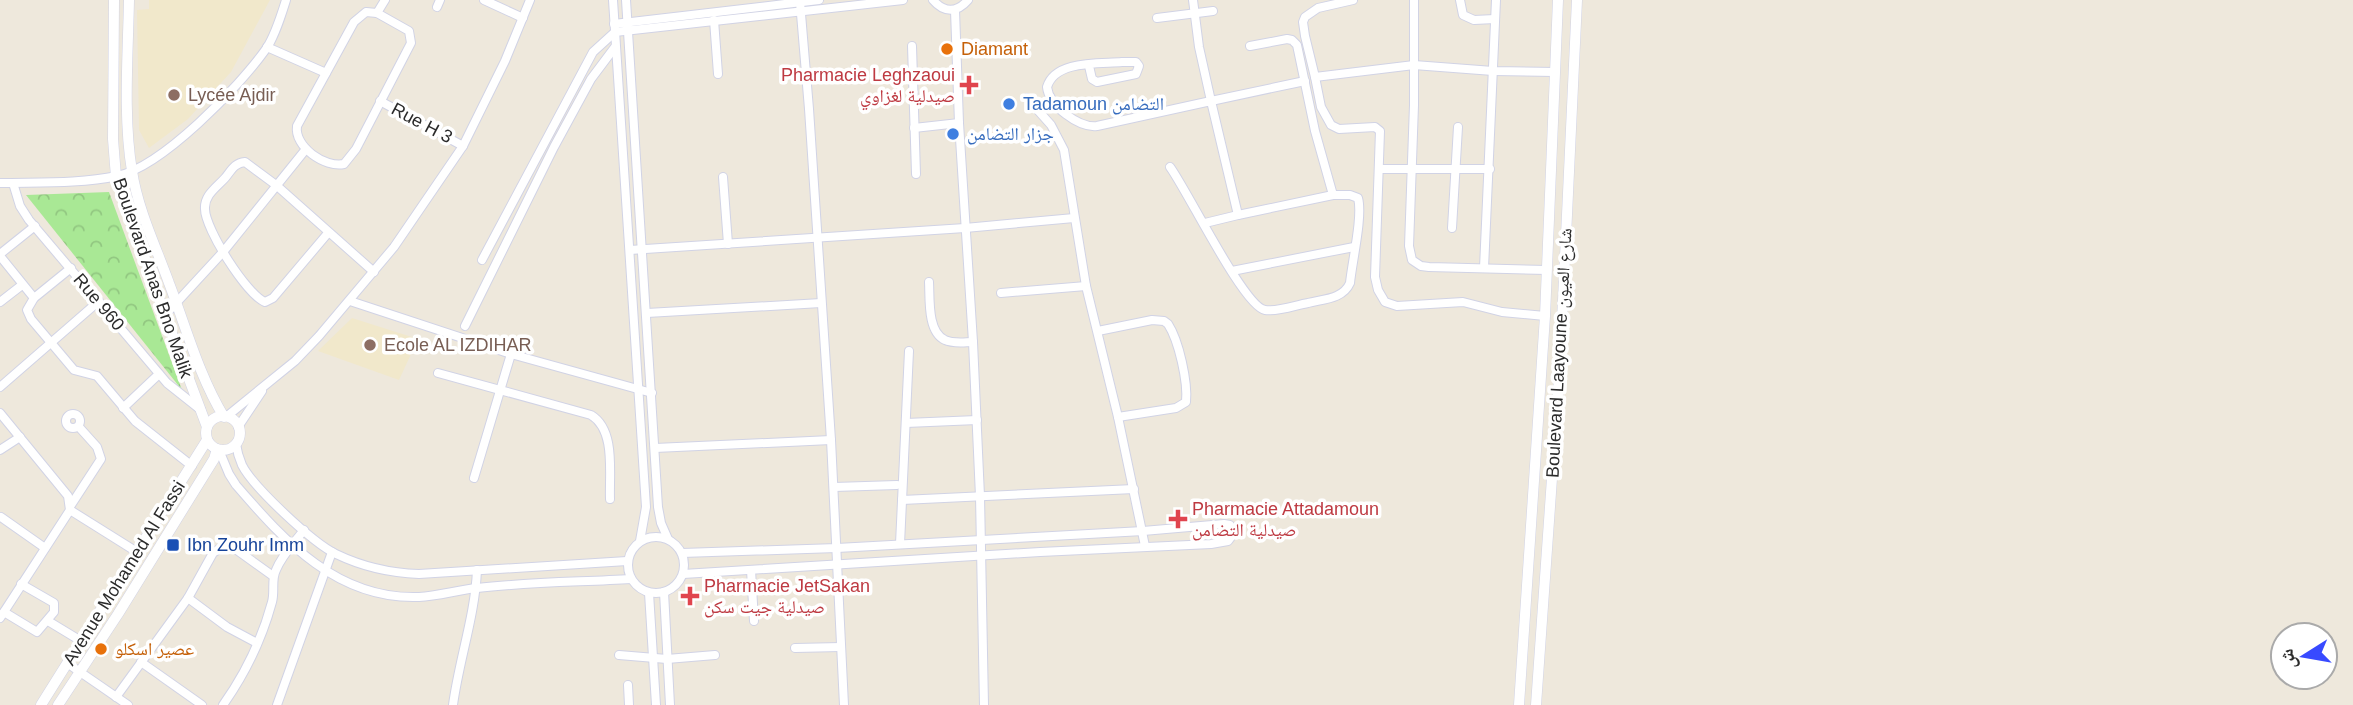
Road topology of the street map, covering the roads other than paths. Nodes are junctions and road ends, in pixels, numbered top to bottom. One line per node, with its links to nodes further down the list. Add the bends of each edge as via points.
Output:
1 (114, 0): 58 (street, Boulevard Anas Bno Malik)
2 (129, 0): 56 (street, Boulevard Anas Bno Malik)
3 (286, 0): 33 (street)
4 (385, 0): 23 (street)
5 (484, 0): 25 (street)
6 (530, 0): 25 (street)
7 (612, 0): 30 (street)
8 (626, 0): 29 (street)
9 (819, 0): 20 (street)
10 (903, 0): 20 (street)
11 (933, 0): 21 (street, via 942,8)
12 (968, 0): 21 (street)
13 (1193, 0): 24 (street)
14 (1353, 0): 41 (street, via 1318,8 1305,17)
15 (1414, 0): 35 (street)
16 (1460, 0): 27 (street, via 1468,19)
17 (1496, 0): 27 (street)
18 (1558, 0): 38 (street, Boulevard Laayoune شارع العيون)
19 (1577, 0): 195 (street, Boulevard Laayoune شارع العيون, via 1560,365)
20 (800, 7): 28 (street); 29 (street); 71 (street)
21 (955, 10): 46 (street)
22 (1213, 11): 24 (street)
23 (377, 13): 39 (street, via 357,17); 44 (street, via 409,30 411,38)
24 (1194, 13): 26 (street); 45 (street)
25 (523, 18): 49 (street)
26 (1157, 18)
27 (1495, 19): 37 (street)
28 (714, 20): 29 (street); 40 (street)
29 (628, 27): 30 (street); 74 (street)
30 (615, 28): 34 (street); 78 (street, via 593,52)
31 (912, 46): 48 (street)
32 (1250, 46): 42 (street, via 1292,40)
33 (267, 47): 39 (street); 56 (street, via 207,116)
34 (615, 47): 75 (street); 97 (street, via 591,79 554,147)
35 (1414, 65): 37 (street); 41 (street); 55 (street)
36 (1089, 66): 36 (street, via 1097,82 1136,74 1139,66 1132,61); 45 (street, via 1057,72 1047,87 1050,97 1084,126)
37 (1493, 71): 38 (street); 54 (street)
38 (1555, 72): 81 (street, Boulevard Laayoune شارع العيون)
39 (326, 74): 50 (street, via 297,126 297,138)
40 (718, 74)
41 (1315, 77): 52 (street, via 1321,107 1331,125 1380,131)
42 (1305, 81): 45 (street); 63 (street)
43 (1027, 98): 65 (street, via 1051,125 1064,150)
44 (380, 101): 49 (street, Rue H 3); 50 (street, via 344,164 329,163)
45 (1211, 101): 64 (street)
46 (959, 123): 48 (street); 68 (street)
47 (1458, 127): 53 (street)
48 (914, 128): 57 (street)
49 (463, 146): 83 (street)
50 (306, 149): 62 (street)
51 (1170, 167): 66 (street)
52 (1380, 169): 55 (street); 96 (street, via 1375,277 1385,302 1397,306 1464,302)
53 (1456, 169): 54 (street); 55 (street); 69 (street)
54 (1490, 169): 80 (street)
55 (1412, 170): 80 (street, via 1412,260 1429,267)
56 (132, 172): 58 (street); 93 (street, Boulevard Anas Bno Malik)
57 (916, 174)
58 (116, 177): 61 (street); 95 (street, Boulevard Anas Bno Malik)
59 (723, 177): 72 (street)
60 (0, 183): 61 (street)
61 (13, 183): 67 (street, Rue 960, via 20,206)
62 (276, 185): 70 (street); 76 (street); 76 (street, via 242,162 208,195 205,211)
63 (1333, 195): 64 (street); 73 (street, via 1358,200)
64 (1238, 215): 66 (street)
65 (1074, 218): 68 (street); 86 (street)
66 (1205, 223): 82 (street)
67 (35, 226): 77 (street); 79 (street, Rue 960)
68 (965, 228): 71 (street); 99 (street)
69 (1452, 228)
70 (328, 233): 76 (street, via 265,302 249,289); 83 (street)
71 (816, 237): 72 (street); 92 (street)
72 (728, 244): 74 (street)
73 (1354, 247): 82 (street); 82 (street, via 1350,283 1344,293 1286,307 1258,308)
74 (643, 249): 75 (street); 94 (street)
75 (630, 250): 107 (street)
76 (223, 252): 93 (street)
77 (0, 255): 85 (street)
78 (482, 260)
79 (71, 268): 88 (street); 89 (street, Rue 960)
80 (1483, 268): 81 (street)
81 (1547, 270): 96 (street, Boulevard Laayoune شارع العيون)
82 (1232, 271)
83 (374, 272): 90 (street)
84 (929, 282): 99 (street, via 937,332 948,341)
85 (22, 285): 88 (street); 91 (street)
86 (1086, 286): 87 (street); 98 (street)
87 (1001, 293)
88 (34, 298): 100 (street, via 27,310)
89 (99, 301): 100 (street); 104 (street, Rue 960)
90 (350, 301): 102 (street); 106 (street)
91 (0, 302)
92 (821, 303): 94 (street); 122 (street)
93 (176, 304): 95 (street); 113 (street, Boulevard Anas Bno Malik, via 212,396)
94 (647, 313): 109 (street)
95 (164, 315): 111 (street, Boulevard Anas Bno Malik)
96 (1545, 316): 194 (street, Boulevard Laayoune شارع العيون)
97 (465, 326)
98 (1098, 331): 114 (street); 114 (street, via 1158,320 1168,324 1176,342 1186,402 1176,408)
99 (973, 342): 115 (street)
100 (50, 343): 105 (street); 110 (street, via 76,372 97,376)
101 (909, 351): 116 (street)
102 (511, 354): 107 (street); 108 (street)
103 (438, 373): 108 (street)
104 (159, 374): 110 (street); 111 (street, Rue 960)
105 (0, 387)
106 (264, 388): 113 (street); 119 (street)
107 (639, 389): 109 (street); 142 (street, via 646,507)
108 (501, 392): 128 (street); 133 (street, via 598,419 607,437)
109 (652, 393): 124 (street)
110 (123, 408): 127 (street)
111 (201, 410): 118 (street, Boulevard Anas Bno Malik)
112 (0, 413): 120 (street)
113 (225, 417): 118 (street, via 214,419); 119 (street)
114 (1118, 417): 131 (street)
115 (977, 420): 116 (street); 132 (street)
116 (906, 422): 134 (street)
117 (79, 426): 135 (street, via 101,459)
118 (207, 427): 121 (street)
119 (238, 427): 123 (street)
120 (20, 437): 126 (street); 135 (street, via 68,496)
121 (207, 440): 125 (street); 127 (street, Avenue Mohamed Al Fassi)
122 (831, 440): 124 (street); 130 (street)
123 (236, 444): 125 (street); 137 (street, via 248,474)
124 (655, 448): 140 (street, via 659,515)
125 (218, 449): 144 (street, via 236,485); 179 (street, Avenue Mohamed Al Fassi)
126 (0, 450)
127 (192, 466): 148 (street, Avenue Mohamed Al Fassi)
128 (474, 478)
129 (897, 485): 130 (street)
130 (834, 487): 147 (street)
131 (1134, 489): 132 (street); 138 (street)
132 (980, 496): 134 (street); 141 (street)
133 (610, 499)
134 (902, 500): 143 (street)
135 (71, 508): 146 (street); 148 (street)
136 (1, 517): 146 (street)
137 (304, 530): 144 (street); 149 (street)
138 (1143, 531): 139 (street); 145 (street); 145 (street, via 1224,524 1233,528 1232,538 1220,543)
139 (1040, 536): 141 (street); 150 (street)
140 (668, 539): 142 (street, via 658,536); 151 (street)
141 (982, 539): 143 (street); 152 (street)
142 (640, 541): 153 (street)
143 (900, 544): 147 (street)
144 (292, 546): 157 (street); 159 (street)
145 (1145, 546): 150 (street)
146 (45, 548): 161 (street)
147 (837, 548): 151 (street); 154 (street)
148 (137, 552): 169 (street, Avenue Mohamed Al Fassi)
149 (332, 552): 155 (street, via 395,573); 157 (street)
150 (1040, 552): 152 (street)
151 (682, 553): 158 (street)
152 (983, 555): 154 (street); 193 (street)
153 (627, 561): 155 (street); 160 (street)
154 (838, 564): 156 (street); 171 (street)
155 (477, 570): 162 (street)
156 (751, 570): 158 (street); 168 (street)
157 (325, 572): 162 (street, via 344,583 390,595 420,597); 187 (street)
158 (683, 574): 163 (street)
159 (273, 576): 165 (street, via 225,545 210,558); 170 (street, via 274,593)
160 (631, 579): 162 (street); 164 (street)
161 (21, 584): 166 (street); 167 (street, via 54,603)
162 (476, 588): 188 (street)
163 (664, 592): 164 (street); 176 (street)
164 (649, 593): 175 (street)
165 (188, 598): 170 (street); 177 (street)
166 (2, 615): 167 (street, via 35,632)
167 (48, 621): 169 (street)
168 (754, 621)
169 (81, 641): 178 (street, Avenue Mohamed Al Fassi)
170 (257, 643): 186 (street, via 244,675)
171 (841, 647): 172 (street); 192 (street)
172 (795, 649)
173 (619, 655): 175 (street)
174 (715, 655): 176 (street)
175 (653, 657): 176 (street); 190 (street)
176 (667, 659): 191 (street)
177 (141, 662): 181 (street); 185 (street)
178 (67, 663): 179 (street); 182 (street, Avenue Mohamed Al Fassi)
179 (79, 671): 181 (street); 183 (street, Avenue Mohamed Al Fassi)
180 (628, 685): 189 (street)
181 (116, 697): 184 (street)
182 (41, 705)
183 (58, 705)
184 (128, 705)
185 (202, 705)
186 (223, 705)
187 (277, 705)
188 (453, 705)
189 (629, 705)
190 (656, 705)
191 (670, 705)
192 (844, 705)
193 (985, 705)
194 (1519, 705)
195 (1536, 705)

